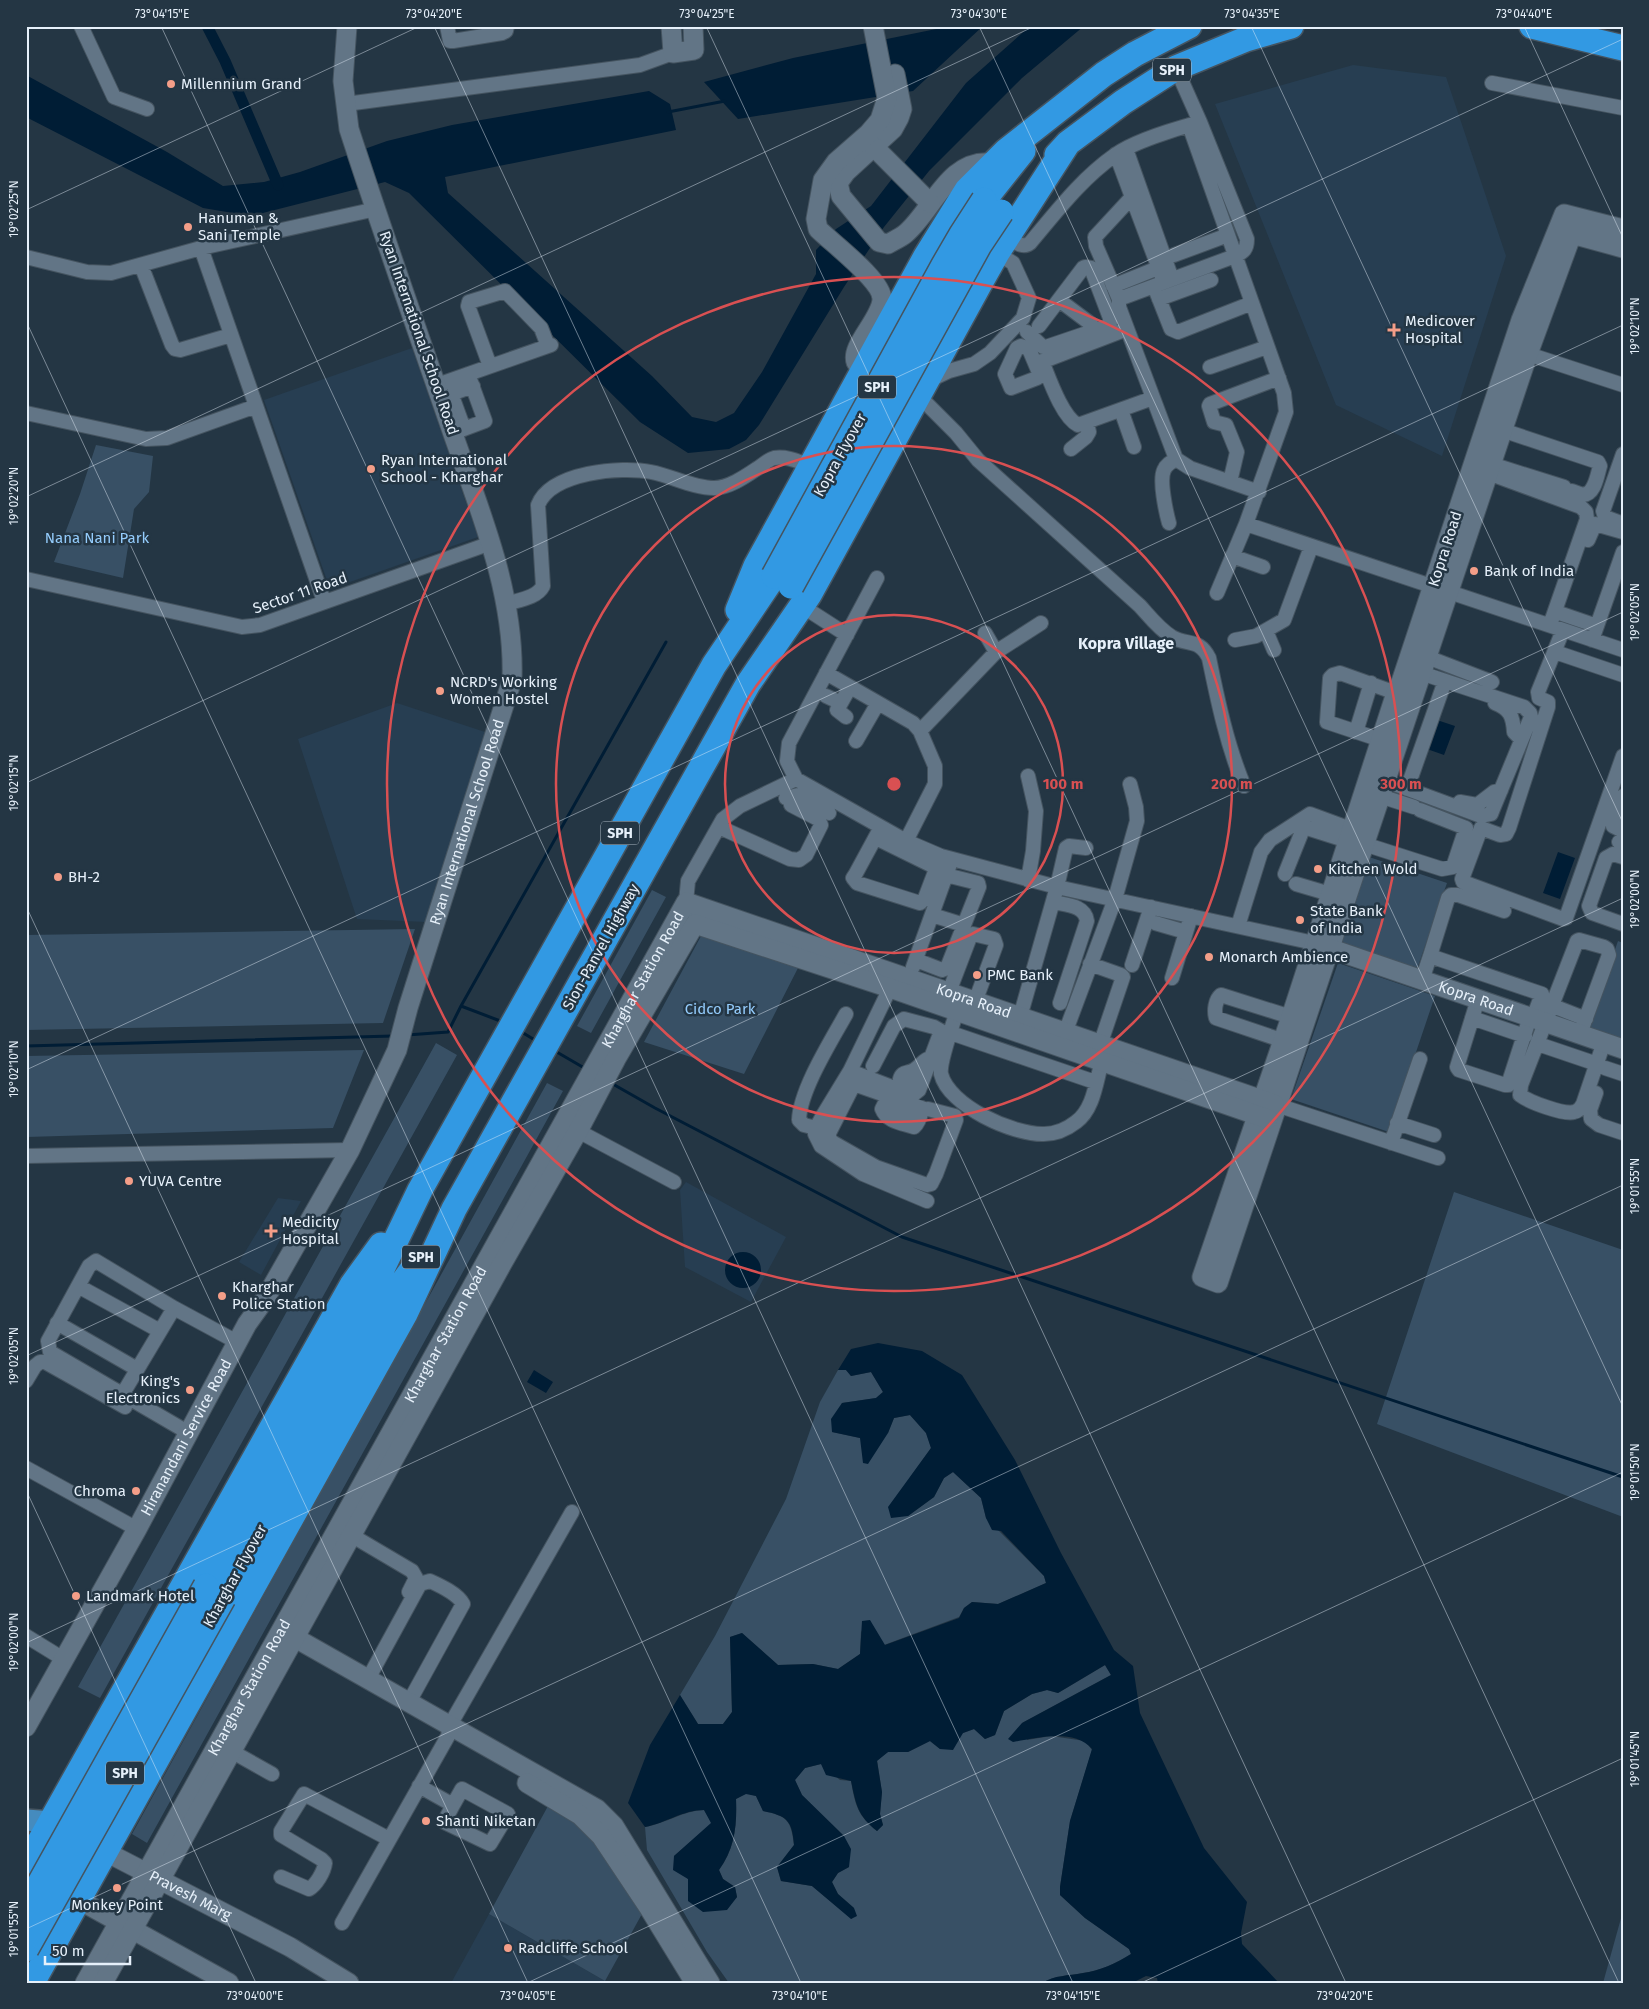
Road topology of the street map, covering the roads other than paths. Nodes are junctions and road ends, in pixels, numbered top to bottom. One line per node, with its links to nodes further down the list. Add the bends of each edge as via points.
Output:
1 (81, 26): 19 (street, via 114,97)
2 (347, 26): 17 (street, Ryan International School Road, via 342,81)
3 (447, 26): 4 (street, via 450,41 454,42 506,32)
4 (507, 26)
5 (671, 26): 13 (street)
6 (693, 26): 13 (street, via 694,50)
7 (873, 26): 16 (street)
8 (885, 26): 16 (street)
9 (1189, 26): 20 (highway, SPH, via 1104,74)
10 (1291, 26): 14 (highway, SPH, via 1246,39)
11 (1532, 26): 12 (highway)
12 (1623, 48)
13 (673, 53): 17 (street, via 640,65)
14 (1176, 68): 21 (street); 22 (highway, SPH)
15 (1492, 83): 18 (street)
16 (894, 97): 23 (street, via 902,109); 53 (street, via 880,120 836,162 823,180 816,219 818,229 872,277 882,292 877,317 858,348 856,362)
17 (346, 104): 29 (street, Ryan International School Road, via 350,129)
18 (1623, 108)
19 (147, 109)
20 (1047, 120): 25 (highway); 28 (highway, Kopra Flyover / SPH)
21 (1194, 124): 24 (street); 31 (street); 36 (street, via 1247,239 1247,247)
22 (1068, 143): 28 (highway, Kopra Flyover / SPH); 32 (highway)
23 (879, 152): 27 (street); 27 (street, via 840,179 838,190 879,242 888,244 905,234)
24 (1121, 152): 26 (street); 32 (street, via 1078,185 1030,243); 38 (street)
25 (992, 163): 27 (street, via 983,162 961,170); 53 (highway, via 967,190 945,224)
26 (1132, 197): 38 (street); 42 (street, via 1094,240)
27 (930, 203)
28 (993, 206): 87 (highway, Kopra Flyover / SPH, bridge, via 979,245)
29 (376, 208): 33 (street); 56 (street, Ryan International School Road)
30 (1623, 229): 35 (street, Kopra Road, via 1564,214)
31 (1228, 235): 36 (street); 38 (street)
32 (1003, 245): 58 (highway); 58 (street, via 1029,298 1023,318 990,353 974,364 949,371)
33 (200, 248): 39 (street); 48 (street)
34 (1623, 248): 35 (street, Kopra Road, via 1572,234)
35 (1556, 253): 50 (street, Kopra Road); 86 (street, Kopra Road, via 1520,320)
36 (1235, 256): 41 (street); 45 (street)
37 (26, 257): 39 (street, via 87,272 111,273)
38 (1170, 261): 41 (street); 42 (street)
39 (141, 265): 48 (street, via 175,349)
40 (1211, 280): 44 (street)
41 (1163, 282): 44 (street); 46 (street)
42 (1113, 286): 46 (street)
43 (1059, 300): 46 (street, via 1087,325); 46 (street, via 1083,268 1088,266); 46 (street, via 1033,329 1043,347 1108,326)
44 (1159, 300): 45 (street, via 1171,329 1178,332)
45 (1252, 303): 49 (street)
46 (1112, 307): 47 (street)
47 (1127, 330): 59 (street); 63 (street, via 1039,363 1071,420 1078,425)
48 (231, 335): 60 (street)
49 (1267, 347): 52 (street); 54 (street)
50 (1528, 354): 57 (street); 64 (street, Kopra Road)
51 (489, 361): 51 (street, via 548,343 538,324 502,291 468,304); 55 (street)
52 (1210, 367)
53 (866, 370): 70 (highway)
54 (1279, 378): 72 (street, via 1208,406 1214,422 1228,427 1237,452); 73 (street, via 1286,412)
55 (471, 380): 56 (street); 65 (street, via 452,396); 65 (street, via 486,421)
56 (437, 385): 65 (street, Ryan International School Road)
57 (1623, 385)
58 (918, 390): 87 (highway); 128 (street, via 978,460 1140,606 1156,625 1178,640 1200,646 1205,651 1221,717)
59 (1154, 398): 61 (street); 69 (street)
60 (256, 406): 62 (street, via 167,438 146,439); 89 (street)
61 (1121, 410): 63 (street); 66 (street)
62 (26, 413)
63 (1087, 423): 67 (street, via 1089,432 1086,437)
64 (1502, 430): 71 (street, Kopra Road); 71 (street, via 1598,462 1600,466 1588,495)
65 (458, 431): 78 (street, Ryan International School Road)
66 (1134, 447)
67 (1071, 449)
68 (1623, 454): 76 (street, via 1604,511 1605,517)
69 (1176, 459): 72 (street, via 1190,468); 74 (street, via 1162,472)
70 (811, 466): 90 (street, via 789,458 772,458 745,477 720,488 702,487 650,472 617,471 584,475 556,485 542,496 538,505 541,591); 103 (highway, via 756,566)
71 (1490, 468): 86 (street, Kopra Road); 92 (street, via 1586,512 1587,519)
72 (1230, 482): 73 (street)
73 (1259, 492): 75 (street)
74 (1169, 523)
75 (1246, 524): 79 (street); 81 (street)
76 (1623, 524)
77 (1623, 532): 92 (street, via 1593,525)
78 (491, 544): 89 (street, Sector 11 Road); 90 (street, Ryan International School Road)
79 (1311, 547): 86 (street); 94 (street, via 1287,617)
80 (1623, 552): 93 (street)
81 (1232, 556): 82 (street); 88 (street)
82 (1263, 567)
83 (1623, 570): 98 (street)
84 (877, 578): 96 (street)
85 (26, 579): 89 (street, Sector 11 Road, via 242,627 260,625)
86 (1441, 588): 92 (street); 104 (street, Kopra Road); 112 (street, Kopra Road)
87 (789, 589): 96 (street); 103 (highway, Kopra Flyover / SPH); 110 (highway, Kopra Flyover / SPH)
88 (1217, 593)
89 (324, 601)
90 (506, 604): 203 (street, Ryan International School Road, via 513,650 512,680 397,1050)
91 (1041, 623): 101 (street)
92 (1558, 624): 93 (street); 98 (street); 102 (street)
93 (1597, 626): 98 (street)
94 (1266, 631): 97 (street); 99 (street)
95 (985, 632): 101 (street)
96 (847, 635): 105 (street)
97 (1235, 640)
98 (1596, 641): 100 (street)
99 (1274, 650)
100 (1623, 650)
101 (996, 652): 118 (street)
102 (1555, 652): 106 (street); 123 (street, via 1538,692 1539,698 1548,702 1548,707 1509,828 1506,834 1500,835 1483,828 1479,830 1463,882 1566,918)
103 (714, 665): 208 (highway, SPH)
104 (1424, 665): 107 (street); 108 (street); 127 (street, Kopra Road)
105 (826, 673): 111 (street); 125 (street, via 789,743 787,761)
106 (1623, 675)
107 (1445, 681): 120 (street, via 1528,710 1531,717); 129 (street)
108 (1492, 682)
109 (1371, 683): 112 (street); 119 (street); 119 (street, via 1340,673 1330,678 1327,722)
110 (748, 684): 210 (highway, Sion-Panvel Highway / SPH)
111 (850, 687): 115 (street); 116 (street)
112 (1396, 693): 121 (street, Kopra Road)
113 (826, 696): 115 (street)
114 (1480, 698): 120 (street, via 1509,710 1514,732)
115 (841, 703): 117 (street, via 837,712)
116 (878, 703): 118 (street, via 913,723); 122 (street)
117 (846, 717)
118 (920, 731): 138 (street, via 935,766 935,784)
119 (1356, 732): 121 (street)
120 (1522, 739): 130 (street)
121 (1381, 740): 127 (street, Kopra Road)
122 (856, 741)
123 (1623, 756)
124 (1028, 776): 143 (street, via 1036,811)
125 (796, 779): 133 (street); 134 (street, via 740,806)
126 (1130, 784): 147 (street, via 1137,821)
127 (1378, 784): 129 (street); 136 (street, Kopra Road); 136 (street, via 1417,809 1466,828 1453,867 1442,869)
128 (1244, 786)
129 (1407, 789): 130 (street, via 1481,816 1491,814)
130 (1501, 790): 132 (street, via 1477,806)
131 (1623, 796): 137 (street, via 1612,826)
132 (1443, 797)
133 (830, 812): 134 (street, via 798,795 788,801 818,819 821,825 806,855 800,860 790,860); 135 (street)
134 (719, 827): 148 (street, via 688,881)
135 (878, 832): 138 (street); 141 (street); 141 (street, via 853,878 857,883 920,903)
136 (1358, 837): 142 (street, via 1303,829); 146 (street, Kopra Road); 154 (street, via 1307,815 1270,840 1261,852 1253,888); 160 (street, Kopra Road)
137 (1622, 839)
138 (906, 841): 141 (street)
139 (1086, 848): 145 (street, via 1066,848)
140 (1623, 858): 157 (street, via 1613,854 1606,858 1589,906 1592,913)
141 (944, 865): 143 (street); 152 (street); 158 (street, via 980,885)
142 (1285, 874)
143 (1028, 880): 145 (street)
144 (1296, 884): 146 (street)
145 (1057, 887): 147 (street); 149 (street)
146 (1330, 894): 160 (street, Kopra Road)
147 (1115, 899): 150 (street); 163 (street)
148 (686, 902): 156 (street, Kharghar Station Road); 167 (street, Kopra Road); 186 (street, Kharghar Station Road)
149 (1053, 902): 171 (street, via 1080,908 1086,914 1087,922); 175 (street)
150 (1151, 907): 153 (street); 164 (street)
151 (1504, 911): 161 (street, via 1451,895)
152 (932, 915): 158 (street); 162 (street)
153 (1191, 916): 154 (street); 159 (street)
154 (1237, 916): 160 (street)
155 (1156, 923): 159 (street)
156 (695, 924): 167 (street, Kopra Road); 186 (street, Kharghar Station Road)
157 (1623, 924)
158 (964, 925): 162 (street, via 947,968 942,970)
159 (1186, 932): 165 (street)
160 (1322, 946): 166 (street, Kopra Road); 176 (street, Kopra Road); 196 (street, Kopra Road)
161 (1430, 956): 166 (street); 174 (street, via 1542,993)
162 (916, 960): 167 (street)
163 (1090, 964): 181 (street); 185 (street, via 1123,977)
164 (1132, 965)
165 (1172, 978)
166 (1422, 980): 169 (street, Kopra Road)
167 (900, 984): 168 (street, Kopra Road); 172 (street, Kopra Road); 192 (street)
168 (949, 992): 170 (street, Kopra Road); 170 (street, via 970,937 973,934 994,939 996,944)
169 (1478, 999): 174 (street, Kopra Road); 177 (street)
170 (975, 1002): 175 (street, Kopra Road)
171 (1060, 1003)
172 (957, 1011): 179 (street); 181 (street, Kopra Road)
173 (846, 1014): 198 (street, via 818,1064 799,1110 799,1120 804,1126)
174 (1541, 1016): 178 (street, Kopra Road); 178 (street, via 1577,941 1581,940 1604,947 1609,955); 180 (street); 183 (street)
175 (1020, 1017): 181 (street, Kopra Road)
176 (1291, 1017): 182 (street, Kopra Road); 182 (street, via 1221,995 1218,997 1214,1011 1216,1018)
177 (1472, 1018): 180 (street); 180 (street, via 1457,1067 1459,1070 1508,1085)
178 (1583, 1026): 184 (street, Kopra Road)
179 (951, 1033): 193 (street); 193 (street, via 941,1069 943,1080 952,1094 972,1110 1027,1132 1052,1133 1075,1123 1088,1109)
180 (1525, 1036)
181 (1062, 1040): 185 (street, Kopra Road)
182 (1282, 1040): 196 (street, Kopra Road)
183 (1538, 1044): 190 (street); 190 (street, via 1521,1085 1520,1095 1526,1100 1568,1113 1579,1110)
184 (1614, 1046): 190 (street)
185 (1101, 1053): 193 (street); 196 (street, Kopra Road)
186 (610, 1055): 195 (street, Kharghar Station Road)
187 (931, 1058): 189 (street, via 939,1030 904,1019 894,1026); 194 (street); 194 (street, via 900,1076 900,1079)
188 (1420, 1058): 197 (street)
189 (873, 1066)
190 (1601, 1066): 191 (street); 200 (street, via 1590,1110 1591,1119)
191 (1623, 1074)
192 (849, 1078): 192 (street, via 920,1106 924,1112 955,1116 931,1184 876,1167 832,1142 829,1133); 194 (street, via 910,1094 917,1093); 198 (street)
193 (1096, 1082)
194 (921, 1085)
195 (587, 1096): 199 (street, Kharghar Station Road); 206 (street, Kharghar Station Road)
196 (1267, 1110): 196 (street, Kopra Road, via 1218,1283 1202,1278); 202 (street, via 1298,1112)
197 (1398, 1123): 201 (street); 202 (street)
198 (816, 1128): 209 (street, via 816,1140 821,1146 863,1174)
199 (578, 1130): 206 (street, Kharghar Station Road); 207 (street)
200 (1623, 1133)
201 (1434, 1134)
202 (1391, 1143): 205 (street)
203 (350, 1150): 204 (street); 215 (street, Hiranandani Service Road, via 266,1299)
204 (26, 1156)
205 (1438, 1158)
206 (547, 1168): 219 (street, Kharghar Station Road)
207 (674, 1182)
208 (420, 1190): 225 (highway, Kharghar Flyover / SPH, via 370,1294); 238 (highway, via 352,1285)
209 (927, 1200)
210 (454, 1209): 225 (highway, Kharghar Flyover / SPH, via 387,1304); 240 (highway, via 405,1314)
211 (78, 1286): 212 (street, via 89,1266 96,1261); 213 (street); 214 (street)
212 (174, 1308): 214 (street); 215 (street)
213 (57, 1323): 216 (street); 218 (street, via 47,1344 50,1352)
214 (160, 1331): 216 (street)
215 (237, 1342): 220 (street, Hiranandani Service Road)
216 (137, 1369): 218 (street)
217 (26, 1381): 220 (street, via 35,1366 45,1362)
218 (122, 1395): 220 (street)
219 (419, 1398): 224 (street, Kharghar Station Road); 227 (street, Kharghar Station Road)
220 (187, 1436): 223 (street, Hiranandani Service Road)
221 (26, 1468): 223 (street)
222 (572, 1512): 232 (street)
223 (137, 1530): 228 (street, Hiranandani Service Road)
224 (351, 1535): 227 (street, Kharghar Station Road); 229 (street, via 412,1571 416,1578)
225 (215, 1592): 246 (highway, Kharghar Flyover / SPH, bridge); 249 (highway, Kharghar Flyover / SPH, bridge)
226 (26, 1636): 228 (street)
227 (286, 1638): 229 (street); 232 (street); 233 (street, Kharghar Station Road); 244 (street, Kharghar Station Road)
228 (65, 1660): 231 (street, Hiranandani Service Road)
229 (365, 1678): 230 (street); 230 (street, via 420,1584 430,1581 441,1586 463,1604)
230 (409, 1702): 232 (street)
231 (26, 1727)
232 (449, 1731): 235 (street); 255 (street, via 588,1822 608,1845); 256 (street, via 586,1802 606,1817 621,1836)
233 (231, 1752): 234 (street); 244 (street, Kharghar Station Road)
234 (272, 1774)
235 (419, 1786): 236 (street); 239 (street)
236 (453, 1805): 236 (street, via 444,1822 490,1844 508,1814 462,1789)
237 (26, 1820): 238 (main road, Pravesh Marg)
238 (52, 1822): 240 (main road, Pravesh Marg); 241 (highway)
239 (389, 1839): 243 (street, via 304,1794 281,1835 321,1859 324,1867 309,1889); 247 (street)
240 (106, 1852): 244 (street, Pravesh Marg); 245 (highway)
241 (26, 1866)
242 (26, 1870): 245 (main road)
243 (281, 1876)
244 (153, 1877): 248 (street, Kharghar Station Road); 254 (street, Pravesh Marg, via 290,1947)
245 (79, 1900): 248 (street); 250 (highway)
246 (26, 1908)
247 (342, 1923)
248 (126, 1925): 251 (street, Kharghar Station Road); 252 (street, Kharghar Station Road); 253 (street)
249 (26, 1949)
250 (32, 1983)
251 (85, 1983)
252 (103, 1983)
253 (230, 1983)
254 (349, 1983)
255 (695, 1983)
256 (710, 1983)

